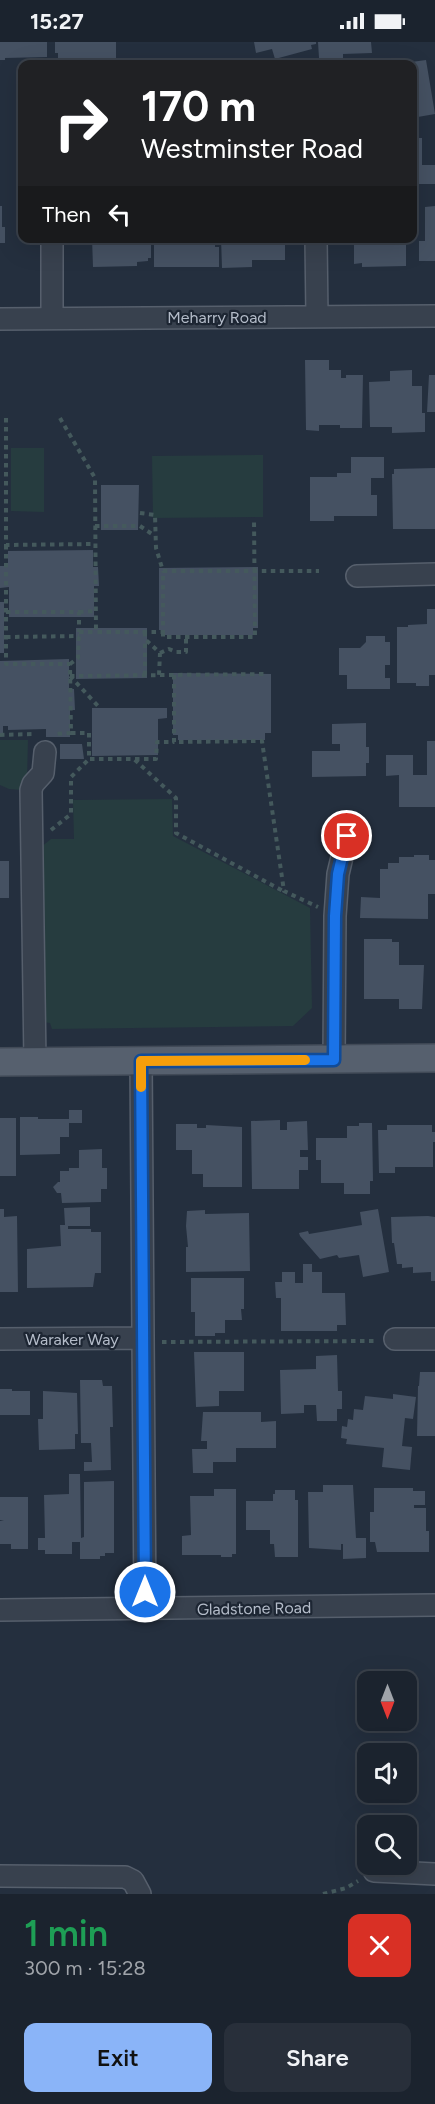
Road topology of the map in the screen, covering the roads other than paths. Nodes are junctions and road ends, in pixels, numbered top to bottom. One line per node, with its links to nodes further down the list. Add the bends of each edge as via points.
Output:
1 (52, 243): 5 (street)
2 (316, 243): 4 (street)
3 (435, 316): 4 (street, Meharry Road)
4 (317, 317): 5 (street, Meharry Road)
5 (52, 318): 6 (street, Meharry Road)
6 (0, 319)
7 (435, 574): 8 (street)
8 (357, 576)
9 (45, 743): 15 (street, via 43,773 31,790)
10 (347, 836): 12 (street, via 338,874 335,916)
11 (435, 1058): 12 (main road)
12 (334, 1060): 13 (main road)
13 (141, 1061): 15 (main road); 16 (street)
14 (0, 1062): 15 (main road)
15 (35, 1062)
16 (143, 1338): 18 (street, Waraker Way); 21 (street)
17 (435, 1338): 19 (street)
18 (0, 1339)
19 (394, 1339)
20 (435, 1605): 21 (street, Gladstone Road)
21 (145, 1609): 22 (street, Gladstone Road)
22 (0, 1610)
23 (417, 1873): 24 (street)
24 (435, 1874)
25 (0, 1876): 26 (street, via 125,1877 133,1881)
26 (140, 1894)

